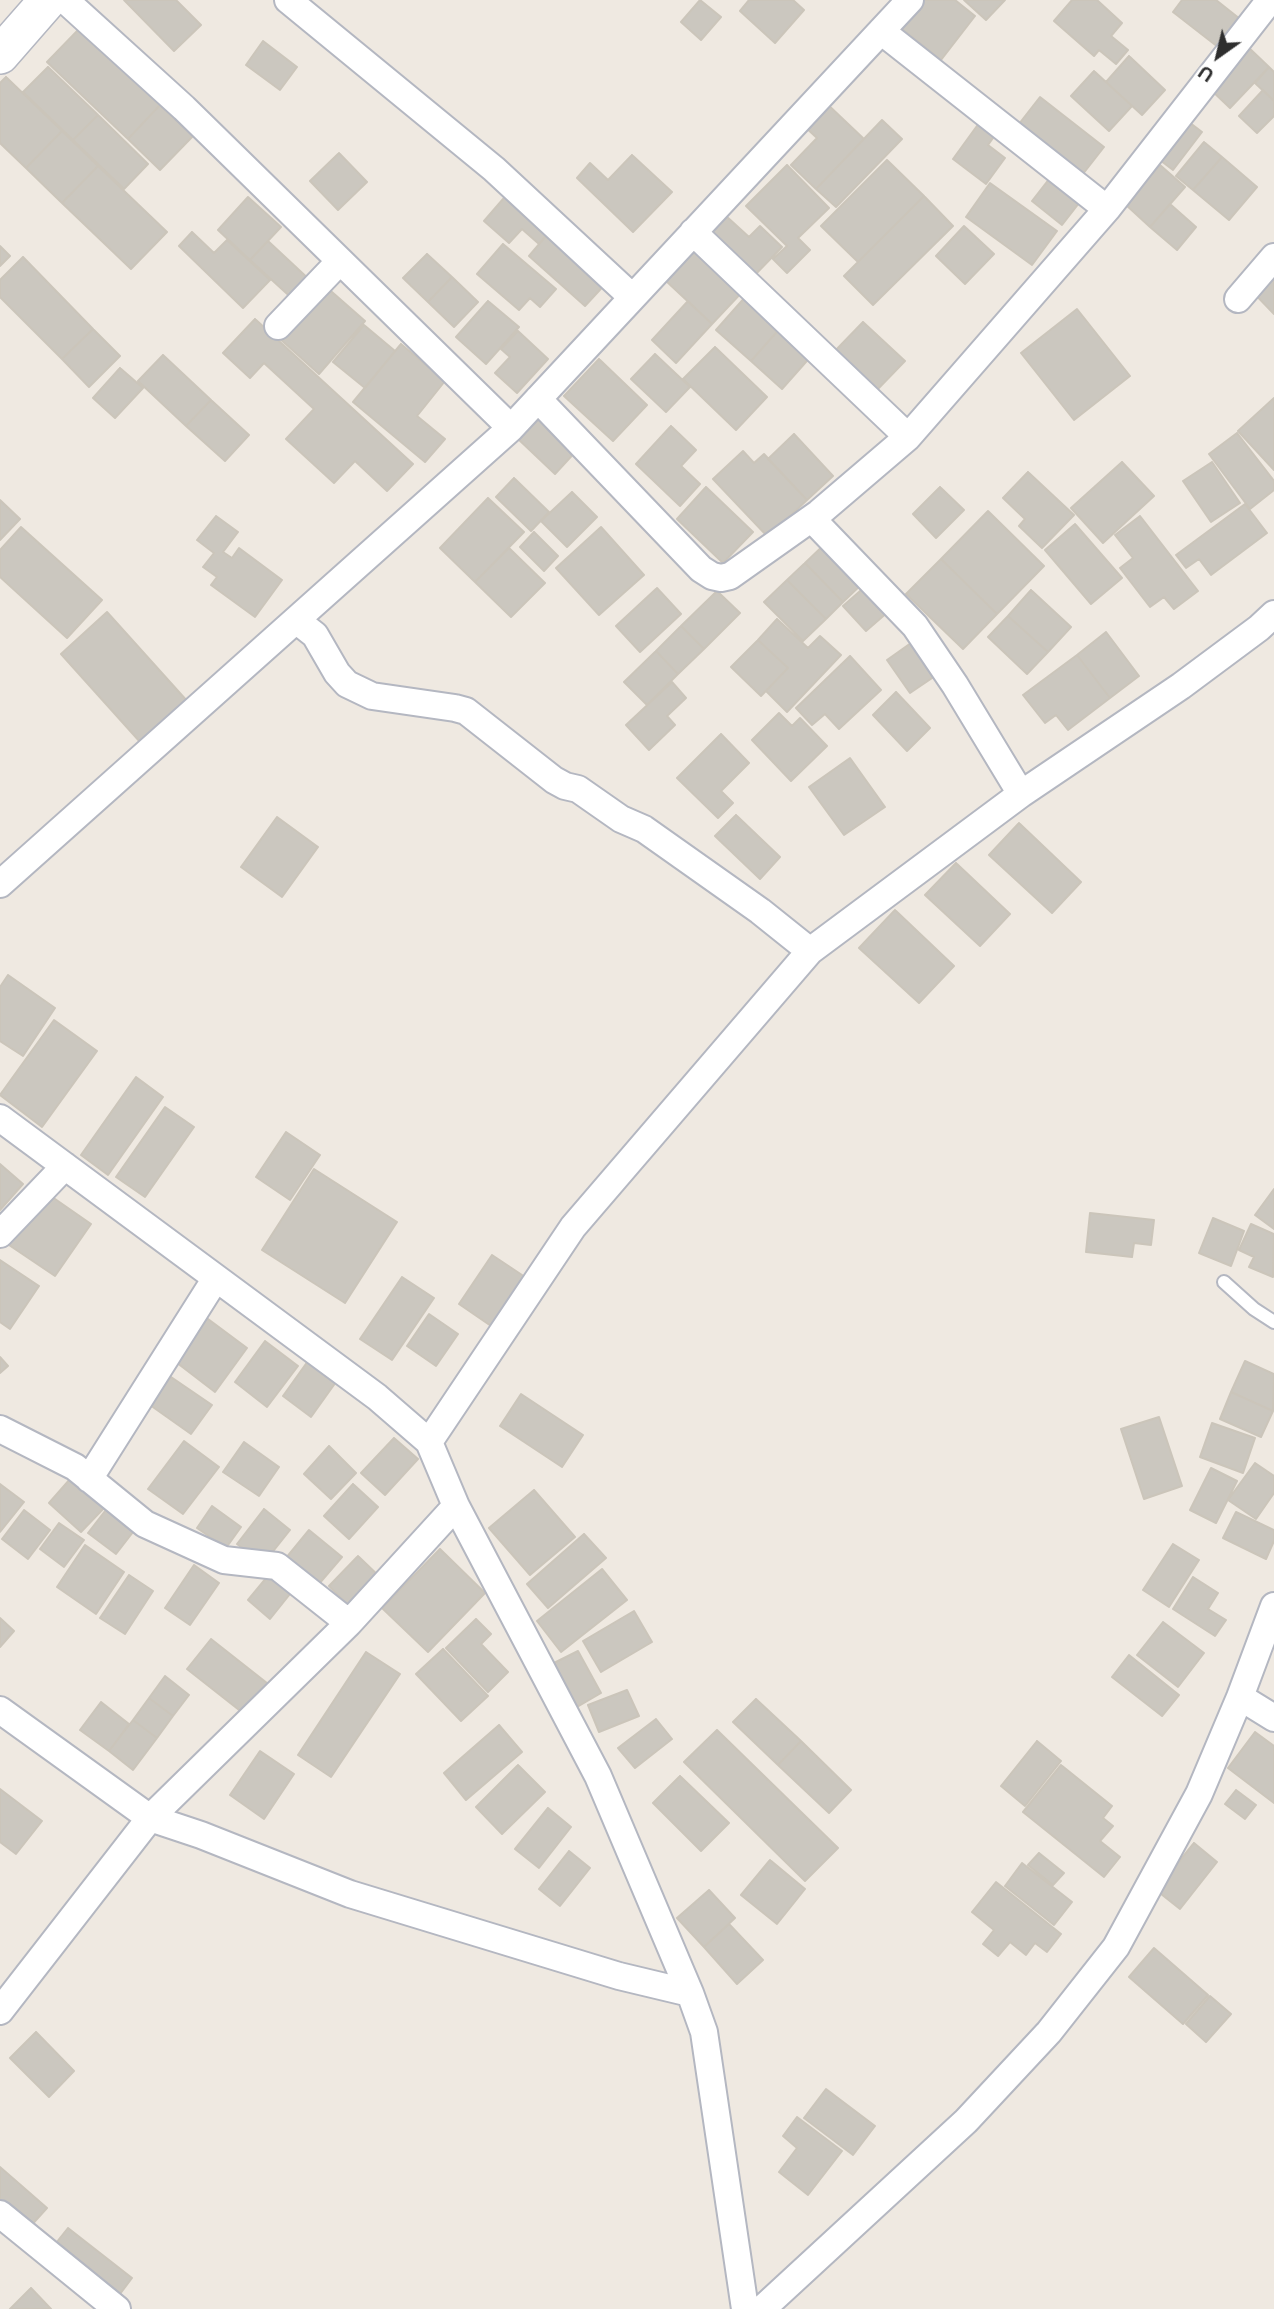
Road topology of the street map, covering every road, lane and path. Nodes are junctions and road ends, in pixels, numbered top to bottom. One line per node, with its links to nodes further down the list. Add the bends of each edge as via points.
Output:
1 (48, 0): 7 (main road)
2 (65, 0): 11 (street, via 184,108)
3 (288, 0): 12 (street, via 494,169)
4 (910, 0): 6 (street)
5 (1270, 0): 8 (street)
6 (881, 31): 8 (street); 9 (street)
7 (0, 55)
8 (1107, 209): 17 (street)
9 (694, 232): 12 (street); 17 (street)
10 (1274, 257): 13 (street)
11 (340, 261): 14 (street); 16 (street)
12 (632, 298): 15 (street)
13 (1238, 299)
14 (278, 326)
15 (538, 399): 16 (street); 18 (street, via 712,576 730,576)
16 (511, 428): 20 (street)
17 (908, 437): 18 (street)
18 (811, 519): 21 (street, via 915,626)
19 (1274, 614): 21 (street, via 1181,686)
20 (296, 620): 22 (street); 23 (street, via 322,643 347,684 372,696 466,711 554,779 644,829)
21 (1021, 794): 23 (street)
22 (0, 884)
23 (810, 951): 31 (street, via 573,1227)
24 (0, 1118): 25 (street)
25 (65, 1166): 26 (street); 27 (street)
26 (0, 1234)
27 (216, 1278): 31 (street, via 377,1397); 32 (street)
28 (1224, 1282): 29 (lane)
29 (1274, 1322)
30 (0, 1429): 32 (street, via 75,1467)
31 (429, 1442): 33 (street)
32 (89, 1479): 35 (street, via 145,1524 224,1560 277,1566)
33 (456, 1506): 35 (street); 40 (street, via 598,1776)
34 (1274, 1606): 36 (street)
35 (349, 1623): 39 (street)
36 (1240, 1697): 38 (street); 45 (street, via 1199,1794 1149,1887 1115,1947 1066,2011 966,2121)
37 (0, 1710): 39 (street)
38 (1274, 1718)
39 (150, 1818): 40 (street, via 350,1894); 41 (street)
40 (690, 1993): 44 (street, via 704,2032)
41 (0, 2011)
42 (0, 2214): 43 (street)
43 (117, 2309)
44 (745, 2309)
45 (762, 2309)

